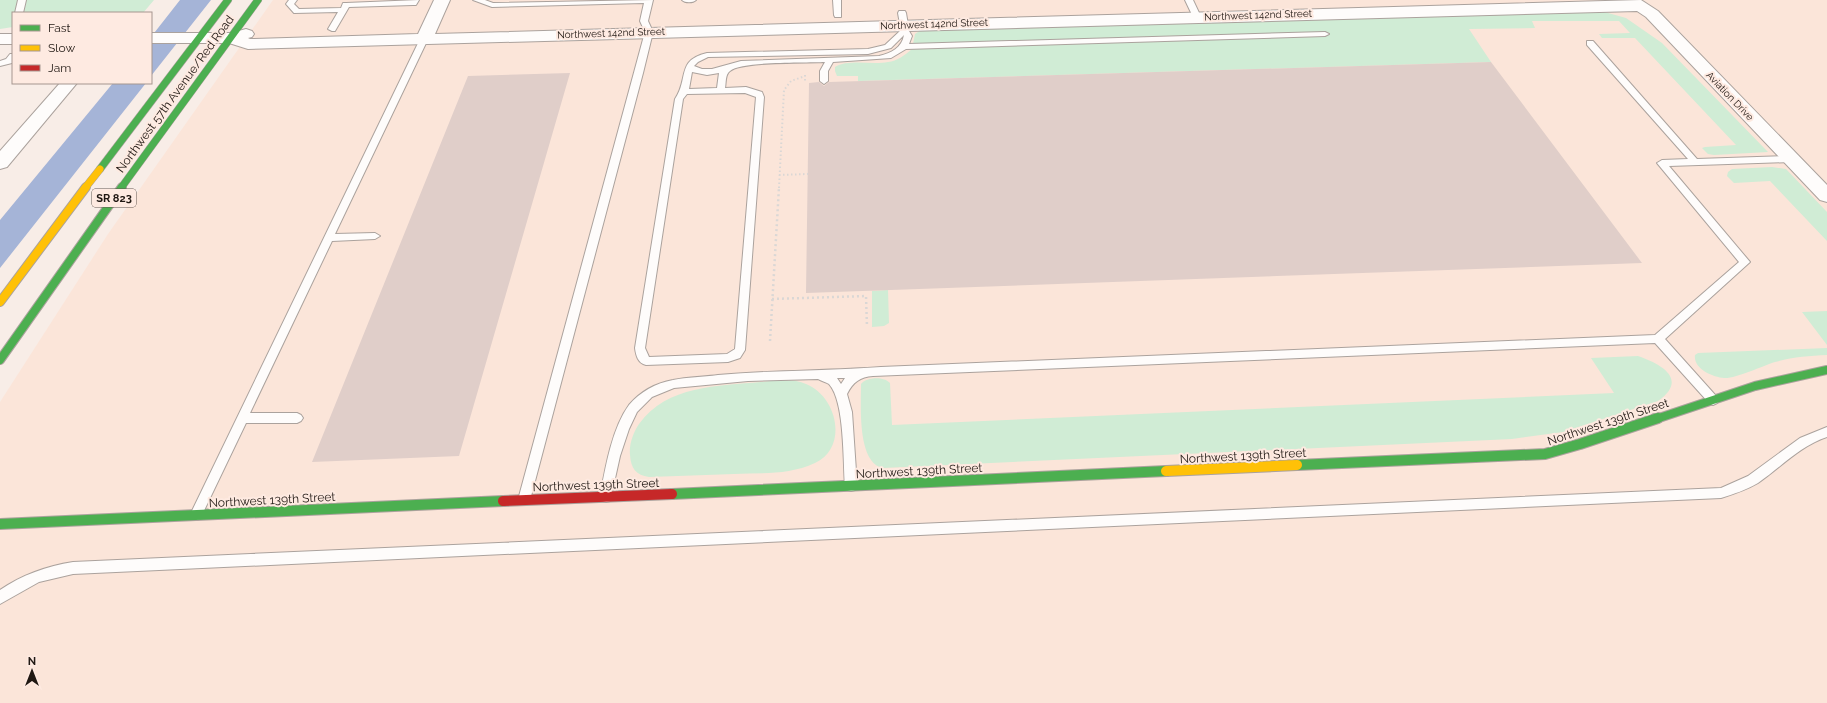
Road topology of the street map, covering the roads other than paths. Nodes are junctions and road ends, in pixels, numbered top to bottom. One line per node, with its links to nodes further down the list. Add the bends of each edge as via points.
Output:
1 (22, 0): 16 (lane)
2 (228, 0): 23 (street, Northwest 57th Avenue/Red Road / SR 823)
3 (258, 0): 24 (street, Northwest 57th Avenue/Red Road / SR 823)
4 (293, 0): 13 (lane, via 290,4 297,11)
5 (415, 0): 13 (lane, via 413,3)
6 (442, 0): 20 (street)
7 (477, 0): 11 (lane, via 492,5)
8 (686, 0): 9 (lane)
9 (692, 0)
10 (1372, 0): 15 (street, Northwest 142nd Street)
11 (649, 1): 18 (lane)
12 (1635, 3): 15 (street, Northwest 142nd Street); 38 (street, Aviation Drive, via 1652,14)
13 (346, 5): 19 (lane)
14 (838, 7): 17 (street, Northwest 142nd Street); 18 (street, Northwest 142nd Street)
15 (1192, 7): 17 (street, Northwest 142nd Street)
16 (19, 12)
17 (903, 23): 18 (street, Northwest 142nd Street); 28 (lane, via 908,36); 32 (lane, via 894,42 877,50 708,55 698,57)
18 (646, 26): 20 (street, Northwest 142nd Street); 57 (lane)
19 (332, 29): 20 (street, Northwest 142nd Street); 24 (street, Northwest 142nd Street, via 256,31)
20 (427, 33): 24 (street, Northwest 142nd Street, via 248,44); 43 (lane)
21 (1325, 34): 28 (lane)
22 (152, 38): 23 (street, Northwest 142nd Street)
23 (193, 38): 24 (street, Northwest 142nd Street); 44 (street, Northwest 57th Avenue/Red Road / SR 823)
24 (231, 38): 46 (street, Northwest 57th Avenue/Red Road / SR 823)
25 (0, 39): 26 (street)
26 (12, 39)
27 (1590, 43): 39 (lane)
28 (904, 47): 30 (lane, via 891,56)
29 (12, 57): 31 (lane)
30 (830, 60): 33 (lane, via 741,63); 34 (lane, via 824,70)
31 (0, 64)
32 (689, 67): 33 (lane, via 702,72); 37 (lane)
33 (726, 68): 36 (lane, via 722,76)
34 (824, 81)
35 (68, 84): 40 (street)
36 (721, 91): 37 (lane); 37 (lane, via 746,90 759,94 760,97 740,350 728,358 646,361 640,355 640,348 679,99)
37 (684, 92)
38 (1791, 159): 39 (lane); 41 (street, Aviation Drive)
39 (1695, 162): 45 (lane, via 1662,163 1745,262)
40 (0, 163)
41 (1827, 196)
42 (375, 236): 43 (lane)
43 (329, 238): 52 (lane)
44 (0, 302)
45 (1658, 339): 48 (lane); 51 (lane)
46 (0, 360)
47 (1827, 370): 51 (street, Northwest 139th Street, via 1794,376)
48 (858, 373): 49 (lane); 50 (lane, via 848,380)
49 (818, 375): 50 (lane, via 832,380); 56 (lane, via 708,380 673,384 648,394 634,409 623,429 614,456)
50 (841, 394): 55 (lane, via 846,412)
51 (1713, 400): 55 (street, Northwest 139th Street, via 1583,445 1545,454)
52 (243, 418): 53 (lane); 58 (lane)
53 (297, 418)
54 (1827, 432): 60 (lane, via 1802,443 1742,486 1721,493 80,568 52,571 35,577)
55 (851, 486): 56 (street, Northwest 139th Street)
56 (606, 497): 57 (street, Northwest 139th Street)
57 (524, 500): 58 (street, Northwest 139th Street)
58 (196, 515): 59 (street, Northwest 139th Street)
59 (0, 524)
60 (0, 598)

